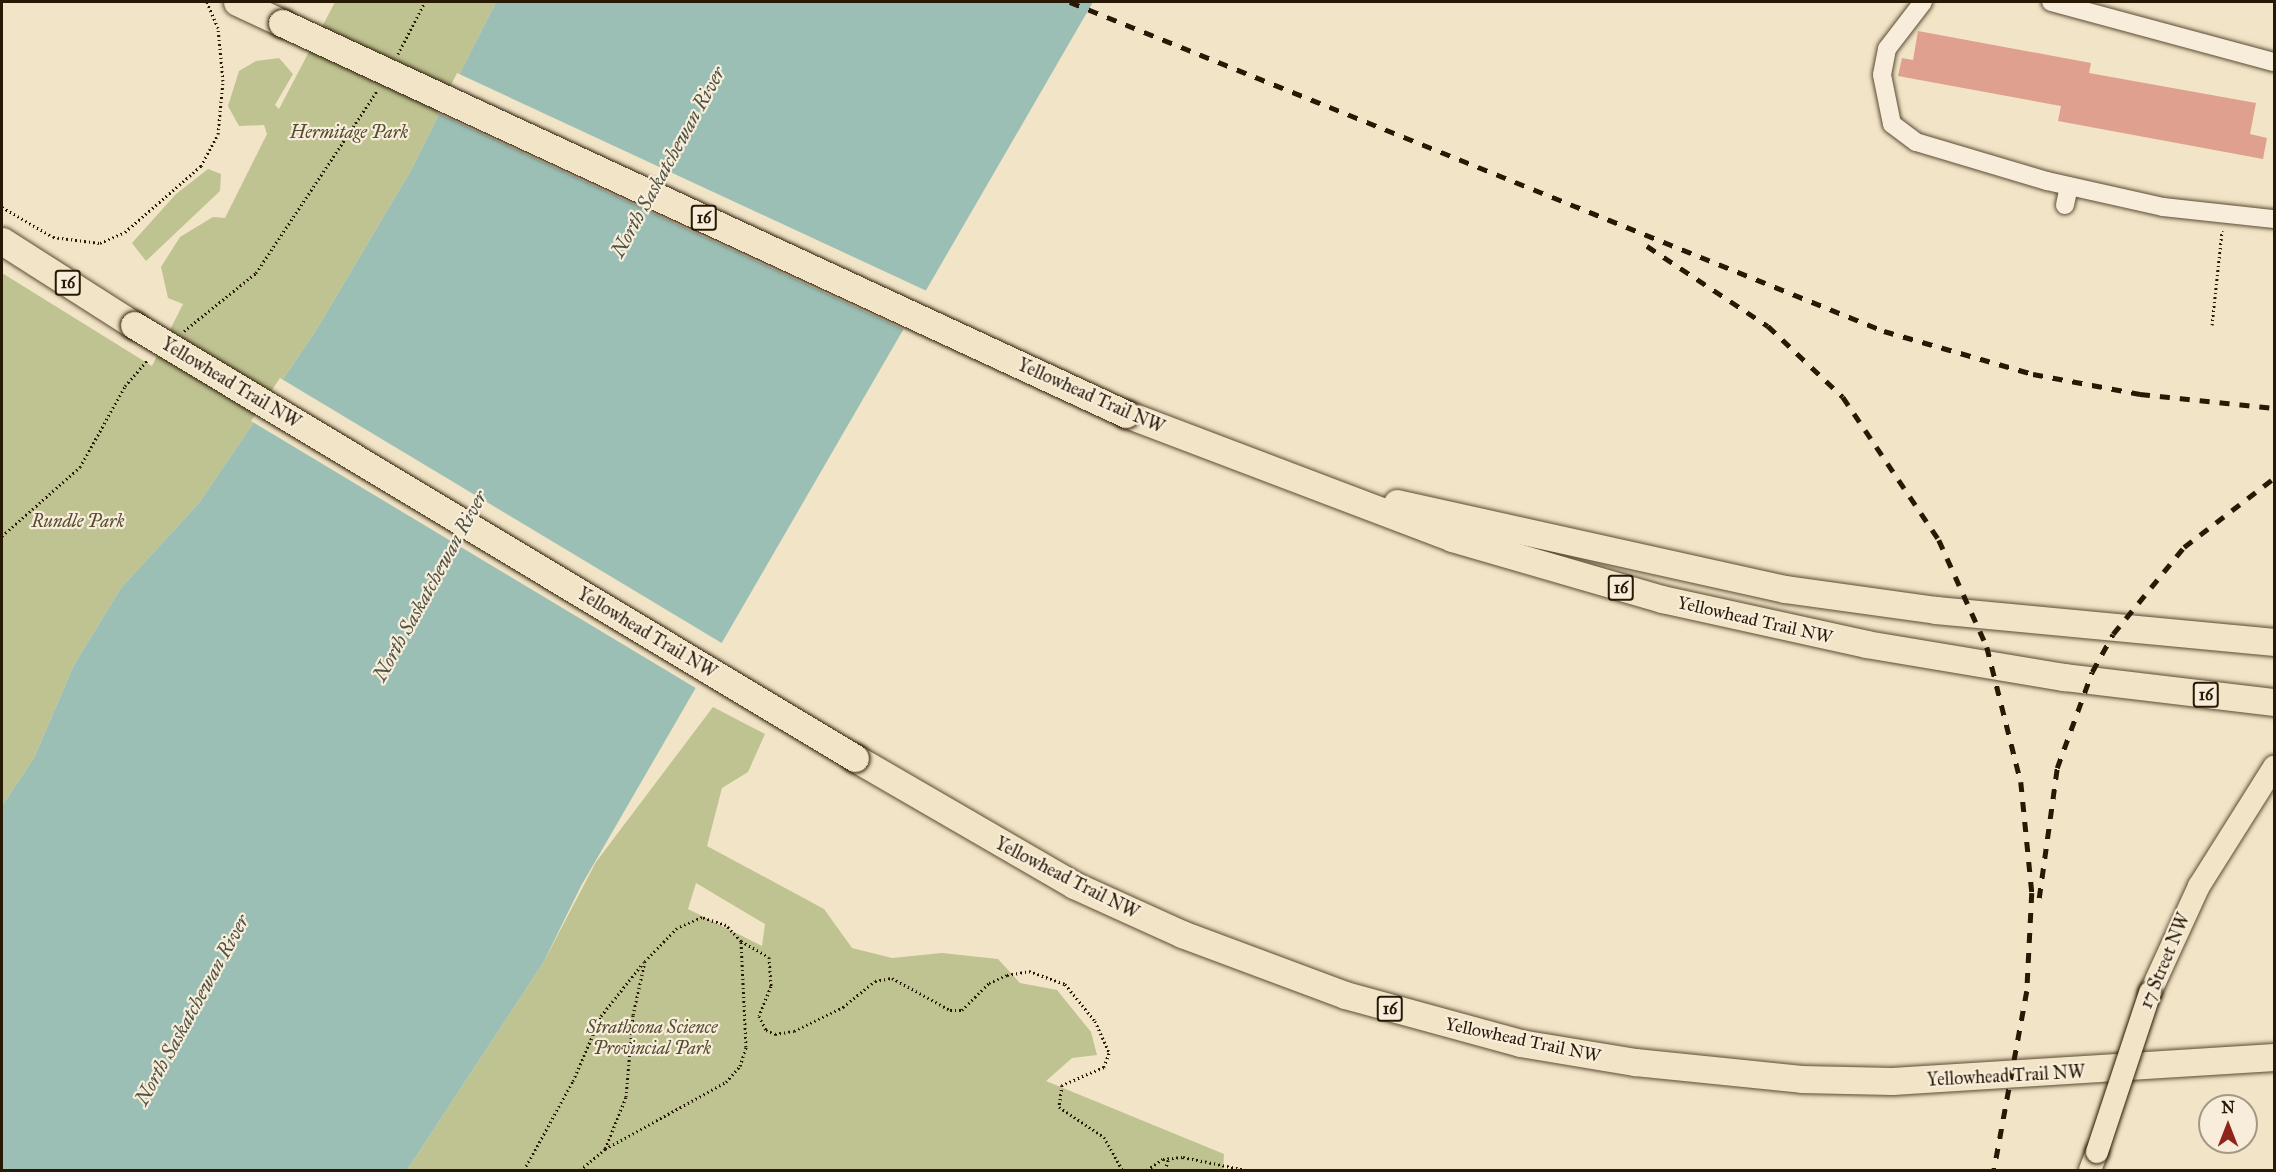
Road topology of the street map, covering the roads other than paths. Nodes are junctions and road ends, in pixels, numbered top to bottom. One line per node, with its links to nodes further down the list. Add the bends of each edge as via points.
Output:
1 (237, 2): 9 (highway, Yellowhead Trail NW / 16, bridge, via 1125,414)
2 (1923, 2): 5 (lane, via 1887,49 1883,102 1892,124 1940,153)
3 (2051, 2): 4 (lane)
4 (2274, 62)
5 (2069, 186): 6 (lane); 7 (lane, via 2224,215)
6 (2065, 205)
7 (2274, 219)
8 (2, 241): 15 (highway, Yellowhead Trail NW / 16, bridge, via 134,325 855,758 1054,874 1172,930 1345,995 1520,1043 1635,1062 1801,1079 1975,1079)
9 (1294, 482): 10 (highway, via 1785,589 1936,610); 11 (highway, Yellowhead Trail NW / 16, via 1475,545 1764,624 2064,677)
10 (2274, 642)
11 (2274, 702)
12 (2274, 767): 16 (main road, 17 Street NW, bridge, via 2199,886 2150,993)
13 (2274, 1057): 15 (highway, Yellowhead Trail NW / 16)
14 (2274, 1065): 15 (highway)
15 (2165, 1066)
16 (2096, 1164)

